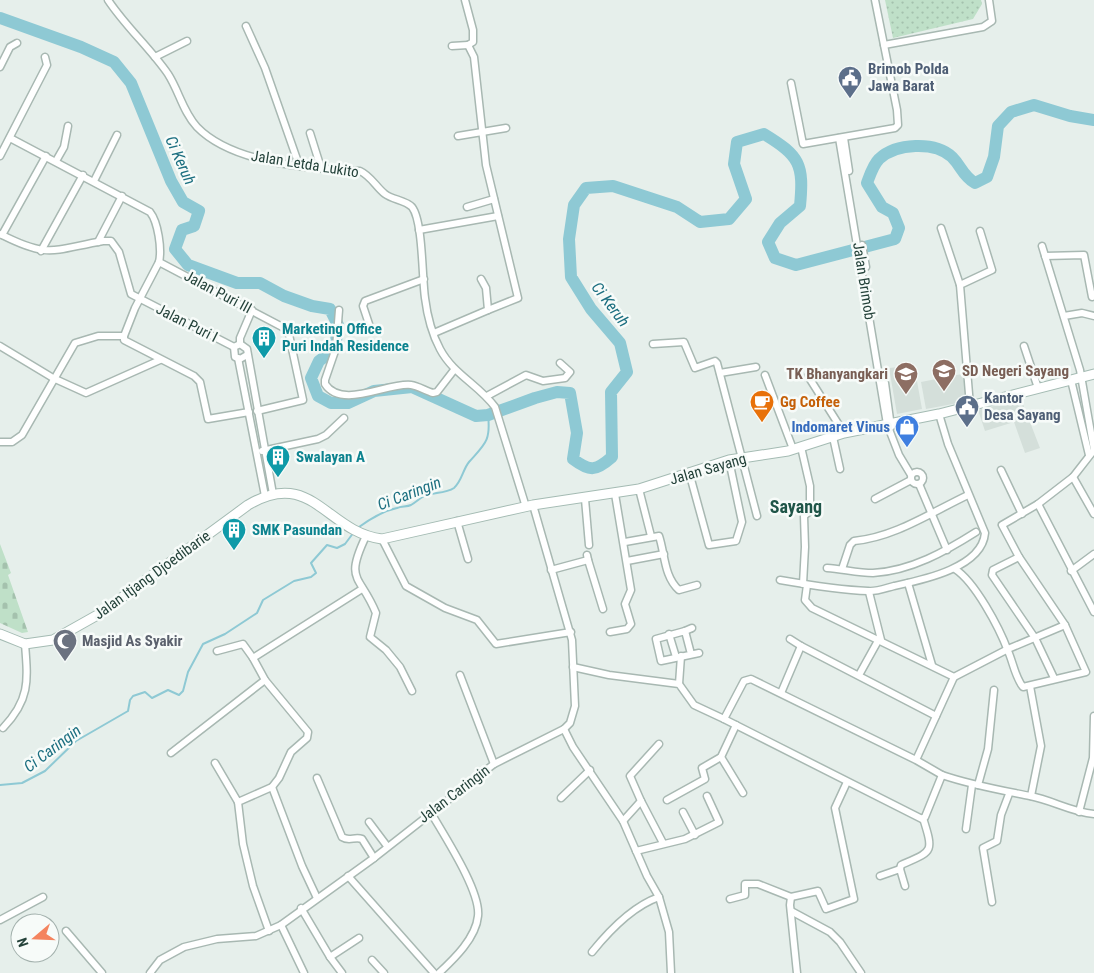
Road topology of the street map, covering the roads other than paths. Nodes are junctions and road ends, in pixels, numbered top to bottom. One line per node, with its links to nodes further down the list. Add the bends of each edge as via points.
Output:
1 (108, 0): 12 (street, Jalan Letda Lukito, via 121,20)
2 (465, 0): 8 (street, via 474,39)
3 (875, 0): 9 (street)
4 (989, 0): 9 (street, via 992,21 983,27)
5 (246, 26): 26 (street, via 265,68)
6 (187, 41): 12 (street)
7 (18, 43): 13 (street, via 10,46)
8 (468, 45): 10 (street); 17 (street, via 474,57)
9 (884, 45): 22 (street, via 898,125)
10 (452, 46)
11 (45, 57): 21 (street, via 47,65)
12 (155, 57): 26 (street, Jalan Letda Lukito, via 198,128 236,152)
13 (0, 67)
14 (791, 83): 22 (street, via 804,144)
15 (68, 126): 25 (street, via 64,147)
16 (506, 128): 17 (street)
17 (482, 132): 20 (street); 31 (street)
18 (310, 133): 27 (street)
19 (117, 136): 29 (street)
20 (458, 136)
21 (10, 138): 23 (street); 24 (street)
22 (841, 138): 80 (street, Jalan Brimob)
23 (0, 156)
24 (46, 156): 25 (street); 37 (street)
25 (56, 161): 28 (street)
26 (298, 165): 27 (street, Jalan Letda Lukito)
27 (321, 168): 35 (street, Jalan Letda Lukito, via 365,173 387,196 410,205)
28 (83, 175): 29 (street); 40 (street)
29 (94, 181): 30 (street)
30 (122, 196): 38 (street); 42 (street, via 152,214 160,248)
31 (494, 199): 32 (street); 33 (street)
32 (467, 207)
33 (498, 216): 35 (street); 50 (street, via 518,298)
34 (941, 228): 45 (street)
35 (419, 230): 44 (street, Jalan Letda Lukito)
36 (980, 231): 45 (street, via 992,270)
37 (1, 234): 40 (street)
38 (98, 242): 40 (street); 47 (street, via 111,241 117,247 130,292)
39 (1042, 246): 41 (street)
40 (41, 251)
41 (1045, 256): 46 (street, via 1084,255); 51 (street)
42 (159, 262): 47 (street); 48 (street, Jalan Puri III)
43 (481, 278): 50 (street, via 486,288)
44 (424, 279): 53 (street, via 365,301 363,306); 54 (street, Jalan Letda Lukito)
45 (960, 285): 75 (street)
46 (1092, 297)
47 (140, 299): 55 (street); 57 (street, Jalan Puri I)
48 (252, 310): 57 (street); 76 (street, Jalan Puri III, via 288,330 303,398)
49 (339, 310): 65 (street, via 336,348 325,380 330,389 350,395 410,385 433,393)
50 (488, 310): 54 (street)
51 (1064, 316): 52 (street, via 1082,313); 71 (street)
52 (1094, 316)
53 (369, 324)
54 (434, 333): 65 (street, Jalan Letda Lukito, via 439,348)
55 (124, 336): 62 (street, via 128,344); 70 (street, via 78,340)
56 (653, 344): 66 (street, via 684,342 694,367 715,361)
57 (237, 345): 60 (street, via 247,349); 61 (street, via 233,353)
58 (0, 346): 70 (street)
59 (1024, 346): 73 (street)
60 (247, 355): 61 (street); 76 (street)
61 (238, 358): 77 (street)
62 (160, 360): 70 (street, via 86,393); 77 (street, via 200,382 208,419)
63 (560, 363): 74 (street, via 570,372 562,380 543,381 526,375)
64 (756, 367): 66 (street)
65 (454, 370): 74 (street, Jalan Letda Lukito)
66 (720, 373): 88 (street)
67 (1094, 374): 71 (main road, Jalan Sayang)
68 (765, 375): 84 (street)
69 (808, 376): 81 (street)
70 (53, 378): 83 (street, via 22,435 12,442)
71 (1081, 378): 72 (main road, Jalan Sayang); 87 (street)
72 (1071, 380): 73 (main road, Jalan Sayang); 87 (street)
73 (1038, 388): 75 (main road, Jalan Sayang)
74 (487, 396): 103 (street, Jalan Letda Lukito, via 503,429)
75 (970, 406): 78 (main road, Jalan Sayang)
76 (258, 411): 85 (street)
77 (249, 412): 86 (street)
78 (939, 414): 80 (main road, Jalan Sayang); 99 (street)
79 (344, 418): 85 (street, via 318,439)
80 (890, 426): 81 (main road, Jalan Sayang); 94 (street, Jalan Brimob)
81 (844, 433): 82 (main road, Jalan Sayang)
82 (833, 437): 84 (main road, Jalan Sayang); 90 (street)
83 (0, 442)
84 (797, 448): 88 (main road, Jalan Sayang); 128 (street, via 810,486 810,511 804,516)
85 (264, 450): 86 (street); 98 (street)
86 (256, 452): 98 (street)
87 (1092, 452): 93 (street)
88 (740, 458): 89 (main road, Jalan Sayang); 107 (street)
89 (729, 460): 92 (main road, Jalan Sayang); 92 (street, via 742,522 736,541 709,545)
90 (840, 469)
91 (1001, 470): 105 (street)
92 (689, 472): 96 (main road, Jalan Sayang)
93 (1073, 477): 102 (street); 106 (street)
94 (911, 478): 95 (street, via 914,484); 95 (street, via 915,472 922,474); 101 (street)
95 (919, 484): 104 (street)
96 (639, 489): 97 (main road, Jalan Sayang); 111 (street)
97 (616, 494): 100 (main road, Jalan Sayang); 113 (street)
98 (269, 495): 110 (main road, Jalan Sayang, via 296,493 304,496); 144 (main road, Jalan Itjang Djoedibarie, via 192,545 91,620 53,640)
99 (968, 495): 104 (street); 123 (street, via 985,533 984,540 967,560)
100 (585, 499): 103 (main road, Jalan Sayang); 114 (street)
101 (875, 499)
102 (1038, 504): 105 (street); 125 (street)
103 (529, 506): 108 (main road, Jalan Sayang); 124 (street)
104 (930, 514): 115 (street); 122 (street, via 898,530 854,541)
105 (1022, 514): 118 (street, via 1002,525)
106 (1094, 514)
107 (757, 516)
108 (458, 521): 112 (main road, Jalan Sayang); 119 (street)
109 (976, 532): 115 (street)
110 (363, 534): 112 (main road, Jalan Sayang); 130 (street, via 354,567)
111 (651, 536): 113 (street); 116 (street, via 659,536)
112 (382, 539): 137 (street, via 406,586 445,608 477,620 496,644)
113 (625, 542): 120 (street)
114 (589, 545)
115 (947, 550): 122 (street, via 886,571 874,573)
116 (664, 554): 120 (street); 129 (street, via 668,576 675,587 679,590)
117 (1094, 554): 125 (street)
118 (1020, 557): 134 (street); 141 (street, via 993,570 992,575)
119 (468, 559)
120 (627, 561): 138 (street, via 631,590 625,604 631,624 627,629)
121 (827, 568): 122 (street)
122 (842, 569)
123 (954, 569): 127 (street); 146 (street, via 968,580)
124 (551, 570): 132 (street, via 587,557); 137 (street)
125 (1071, 571): 133 (street)
126 (780, 580): 128 (street)
127 (908, 583): 131 (street); 152 (street)
128 (805, 585): 131 (street); 143 (street, via 805,600 812,608)
129 (697, 586)
130 (362, 589): 151 (street); 162 (street, via 376,613 370,637 400,667)
131 (868, 592): 143 (street)
132 (603, 609)
133 (1093, 609)
134 (1065, 624): 141 (street); 157 (street, via 1086,672)
135 (692, 628): 136 (street)
136 (685, 630): 140 (street); 149 (street)
137 (571, 632): 153 (street)
138 (610, 632)
139 (0, 634): 144 (main road, Jalan Itjang Djoedibarie)
140 (669, 634): 150 (street); 150 (street, via 656,640 661,661)
141 (1035, 638): 146 (street); 157 (street)
142 (790, 639): 145 (street)
143 (880, 640): 152 (street); 155 (street)
144 (25, 644): 168 (street, via 26,694 14,717)
145 (802, 646): 155 (street); 163 (street)
146 (1008, 649): 156 (street); 160 (street, via 1020,684)
147 (217, 652): 151 (street, via 243,644)
148 (699, 653): 149 (street)
149 (691, 654): 150 (street)
150 (679, 657): 159 (street)
151 (253, 658): 158 (street)
152 (932, 665): 156 (street)
153 (573, 667): 159 (street); 169 (street, via 574,714)
154 (460, 675): 176 (street)
155 (859, 676): 164 (street)
156 (954, 677): 164 (street)
157 (1054, 678): 160 (street)
158 (265, 680): 171 (street); 182 (street, via 308,732 306,738 290,752)
159 (679, 684): 166 (street, via 694,705)
160 (1030, 686): 186 (street, via 1040,746)
161 (994, 690): 181 (street, via 988,749)
162 (412, 691)
163 (780, 693): 166 (street, via 747,680); 174 (street)
164 (936, 716): 174 (street)
165 (1094, 716): 173 (street)
166 (724, 719): 167 (street)
167 (736, 725): 172 (street); 180 (street)
168 (3, 728)
169 (564, 729): 176 (street, Jalan Caringin); 177 (street)
170 (659, 744): 189 (street, via 630,776)
171 (171, 753)
172 (721, 757): 183 (street); 188 (street, via 702,768 705,779)
173 (1093, 759): 193 (street)
174 (916, 760): 178 (street)
175 (215, 763): 190 (street)
176 (494, 764): 191 (street, Jalan Caringin)
177 (590, 770): 187 (street); 196 (street)
178 (942, 775): 181 (street); 195 (street)
179 (317, 778): 203 (street, via 342,837 362,839)
180 (847, 782): 195 (street, via 918,819); 210 (street, via 835,808 854,899 826,909 818,891)
181 (975, 785): 184 (street); 198 (street)
182 (272, 786): 190 (street); 211 (street)
183 (743, 793)
184 (1009, 794): 186 (street); 213 (street, via 996,841 983,848)
185 (707, 796): 199 (street, via 719,822)
186 (1031, 796): 193 (street)
187 (561, 798)
188 (667, 800)
189 (641, 801): 196 (street); 200 (street)
190 (238, 802): 219 (street, via 252,886)
191 (430, 812): 201 (street, Jalan Caringin); 230 (street, via 463,866 478,916 462,951)
192 (683, 812): 199 (street)
193 (1079, 812): 194 (street)
194 (1094, 814)
195 (923, 818): 204 (street, via 930,846 927,853 901,865)
196 (623, 821): 202 (street)
197 (369, 822): 201 (street)
198 (966, 829)
199 (695, 835): 200 (street)
200 (663, 843): 202 (street)
201 (386, 846): 203 (street, Jalan Caringin)
202 (636, 851): 209 (street)
203 (374, 858): 205 (street, Jalan Caringin)
204 (900, 869): 206 (street); 207 (street)
205 (348, 876): 211 (street, Jalan Caringin); 229 (street)
206 (880, 876)
207 (905, 886)
208 (43, 897): 216 (street)
209 (659, 897): 221 (street, via 610,930); 231 (street, via 669,932)
210 (791, 897): 212 (street, via 758,884 746,884 745,896); 215 (street)
211 (317, 898): 214 (street, Jalan Caringin)
212 (730, 899)
213 (992, 902)
214 (301, 908): 217 (street, Jalan Caringin); 222 (street)
215 (791, 911): 232 (street); 233 (street, via 830,932)
216 (0, 920)
217 (281, 925): 219 (street, Jalan Caringin); 226 (street)
218 (66, 930): 224 (street)
219 (269, 931): 225 (street, Jalan Caringin, via 249,938 217,939 184,947 160,960)
220 (359, 938): 222 (street)
221 (592, 952)
222 (330, 957): 227 (street)
223 (372, 960): 228 (street)
224 (102, 973)
225 (150, 973)
226 (304, 973)
227 (342, 973)
228 (384, 973)
229 (434, 973)
230 (439, 973)
231 (671, 973)
232 (797, 973)
233 (861, 973)

